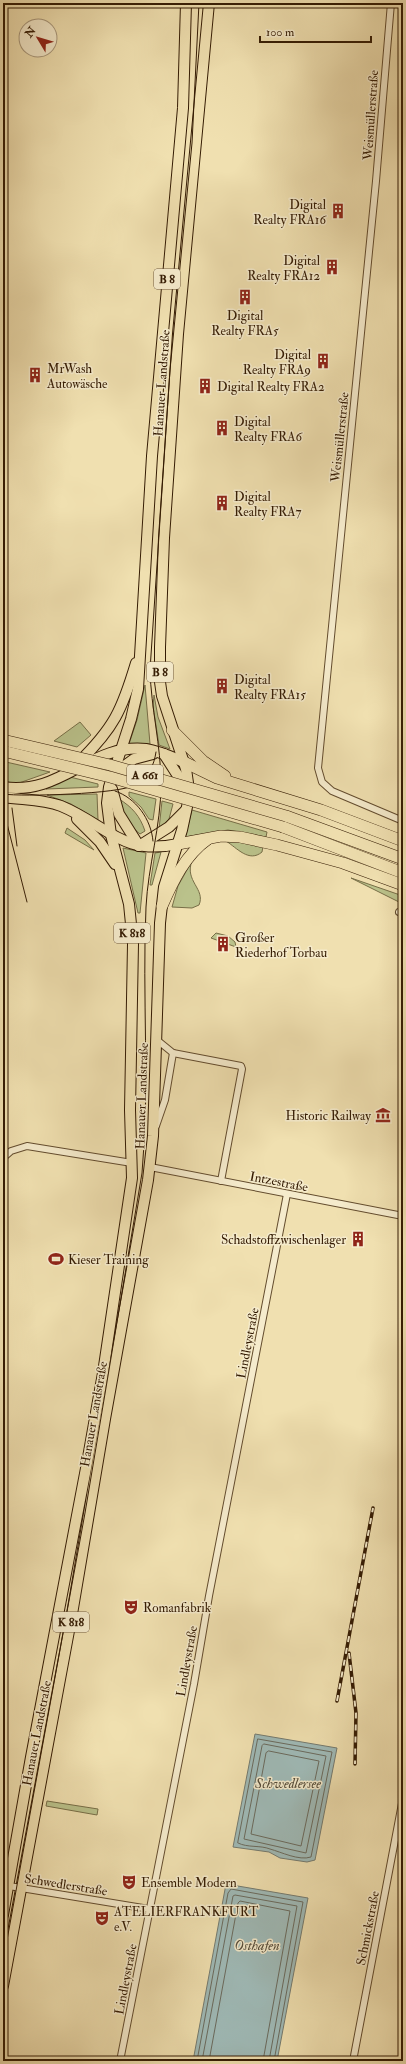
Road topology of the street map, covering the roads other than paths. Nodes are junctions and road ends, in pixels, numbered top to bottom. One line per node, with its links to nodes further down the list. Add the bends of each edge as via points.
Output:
1 (186, 3): 4 (main road, Hanauer Landstraße / B 8, via 183,108 152,456)
2 (209, 3): 5 (main road, Hanauer Landstraße / B 8, via 178,334 164,538 160,682)
3 (391, 3): 17 (street, Weismüllerstraße, via 318,768 322,782 332,791)
4 (140, 650): 7 (main road, Hanauer Landstraße / B 8, via 136,701); 12 (main road, via 114,722 79,762)
5 (172, 730): 10 (main road, Hanauer Landstraße / B 8); 13 (highway, via 194,753 219,773)
6 (3, 740): 23 (highway, A 661, bridge, via 132,771 286,816)
7 (120, 750): 9 (main road, via 142,749); 11 (main road, K 818); 12 (main road, via 99,757)
8 (3, 751): 24 (highway, A 661, bridge, via 110,777 283,827)
9 (163, 754): 10 (main road); 11 (main road, via 140,756 122,766); 15 (main road, via 180,779)
10 (184, 762): 13 (highway, via 212,776); 15 (main road, B 8)
11 (112, 777): 18 (main road, K 818, via 107,804); 22 (main road, via 114,800 119,814)
12 (56, 780): 14 (main road, via 38,787)
13 (264, 791): 20 (highway)
14 (4, 792): 16 (main road)
15 (188, 804): 21 (main road, B 8); 22 (main road, via 175,822)
16 (64, 808): 18 (main road); 25 (main road, via 100,842)
17 (403, 821)
18 (111, 835): 22 (main road); 25 (main road, Hanauer Landstraße / K 818)
19 (210, 837): 21 (highway); 26 (highway, via 240,837 277,845 343,863); 27 (highway, via 188,859 170,887)
20 (403, 841)
21 (178, 844): 22 (main road, via 154,848); 27 (main road, Hanauer Landstraße / K 818, via 167,874)
22 (139, 846)
23 (403, 859)
24 (403, 873)
25 (122, 875): 32 (main road, Hanauer Landstraße / K 818, via 129,904 133,944 130,1110)
26 (403, 885)
27 (162, 906): 28 (main road, Hanauer Landstraße / K 818, via 158,947)
28 (156, 1039): 29 (street); 30 (main road, Hanauer Landstraße / K 818)
29 (173, 1052): 30 (street, via 165,1100); 34 (street, via 241,1066)
30 (153, 1136): 33 (main road, Hanauer Landstraße / K 818)
31 (3, 1158): 32 (street, via 10,1151 27,1146)
32 (132, 1163): 33 (main road); 38 (main road, Hanauer Landstraße / K 818, via 132,1178 103,1373 77,1520)
33 (150, 1167): 34 (street, Intzestraße); 39 (main road, Hanauer Landstraße / K 818, via 71,1620)
34 (221, 1181): 35 (street, Intzestraße)
35 (287, 1194): 36 (street, Intzestraße); 40 (street, Lindleystraße)
36 (403, 1216)
37 (403, 1798): 44 (street, Schmickstraße)
38 (5, 1885): 39 (street, Schwedlerstraße); 41 (main road, Hanauer Landstraße / K 818)
39 (20, 1888): 40 (street, Schwedlerstraße); 42 (main road, Hanauer Landstraße / K 818)
40 (149, 1909): 43 (street, Lindleystraße)
41 (3, 1915)
42 (3, 1986)
43 (120, 2061)
44 (353, 2061)

